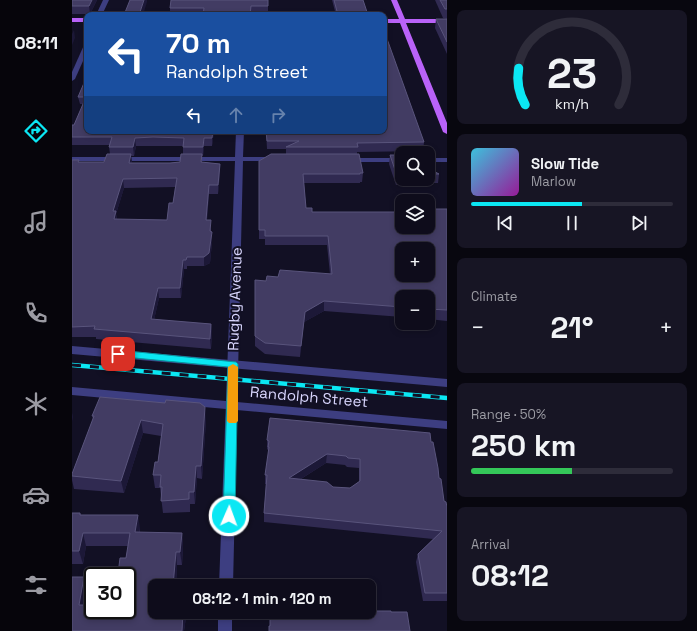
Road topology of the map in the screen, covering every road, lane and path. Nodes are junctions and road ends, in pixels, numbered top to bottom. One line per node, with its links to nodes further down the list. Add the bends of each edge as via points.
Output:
1 (106, 0): 3 (street)
2 (394, 0): 8 (main road)
3 (101, 12)
4 (72, 20): 5 (main road)
5 (84, 20)
6 (447, 20): 8 (main road)
7 (387, 21): 8 (main road)
8 (403, 21): 11 (main road)
9 (84, 52): 10 (street)
10 (72, 79)
11 (447, 132)
12 (240, 134): 14 (street, Rugby Avenue)
13 (72, 159): 14 (street)
14 (239, 159): 15 (street); 21 (street, Rugby Avenue)
15 (286, 160)
16 (340, 160): 17 (street)
17 (395, 160)
18 (435, 160): 19 (street)
19 (447, 160)
20 (72, 350): 21 (street, Randolph Street)
21 (233, 364): 22 (street, Randolph Street); 24 (street, Rugby Avenue)
22 (447, 383)
23 (72, 391): 24 (street, Randolph Street)
24 (233, 405): 25 (street, Randolph Street); 26 (street, Rugby Avenue)
25 (447, 425)
26 (226, 579)
27 (225, 619): 28 (street)
28 (225, 631)

